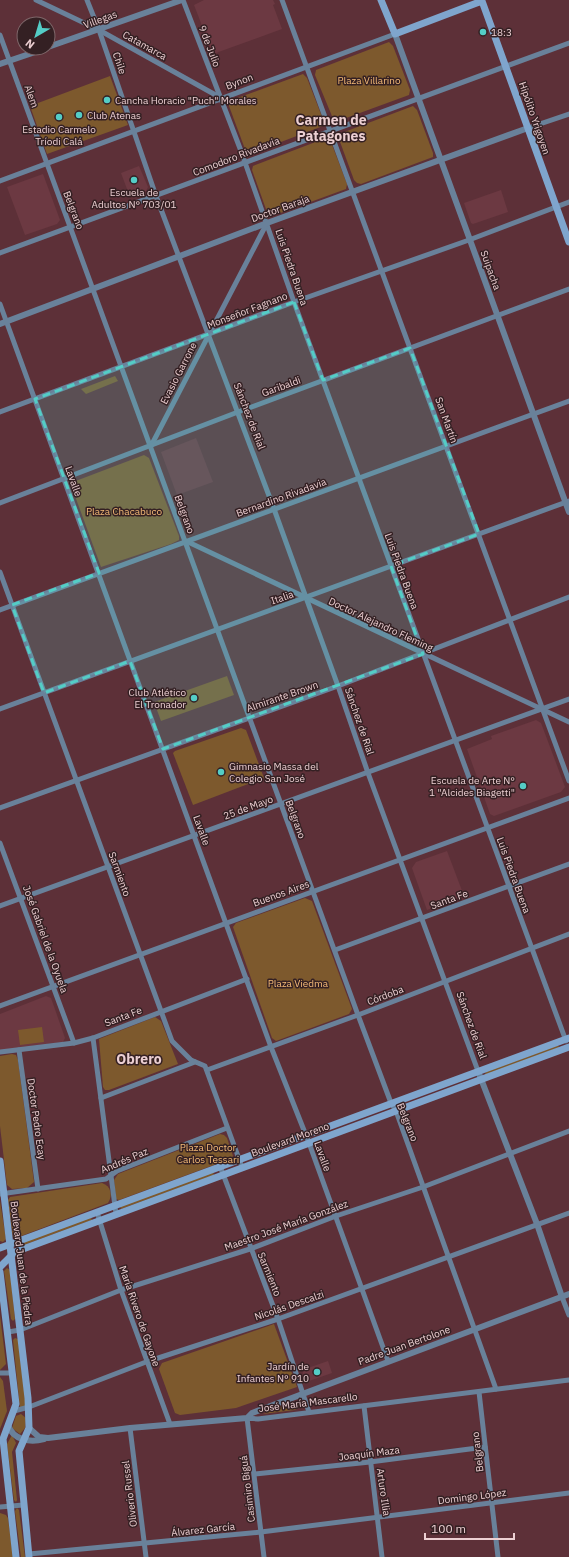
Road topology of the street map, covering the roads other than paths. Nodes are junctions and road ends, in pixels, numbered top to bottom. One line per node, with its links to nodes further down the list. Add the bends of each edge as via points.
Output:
1 (36, 0): 7 (street, Catamarca)
2 (87, 0): 7 (street, Chile)
3 (182, 0): 7 (street, Villegas); 17 (street, 9 de Julio)
4 (282, 0): 16 (street, San Martín)
5 (381, 0): 8 (main road)
6 (483, 0): 8 (main road, Bynon); 15 (main road, Hipólito Yrigoyen)
7 (99, 30): 11 (street, Villegas); 17 (street, Catamarca); 22 (street, Chile)
8 (395, 34): 16 (street, Bynon); 18 (street, Suipacha)
9 (0, 35): 13 (street, Alem)
10 (569, 43): 15 (street, Comodoro Rivadavia)
11 (56, 45)
12 (24, 56): 13 (street, Villegas)
13 (9, 61): 14 (street, Villegas); 25 (street, Alem)
14 (0, 64)
15 (506, 65): 18 (street, Comodoro Rivadavia); 20 (main road, Hipólito Yrigoyen)
16 (308, 66): 17 (street, Bynon); 21 (street, San Martín)
17 (221, 98): 22 (street, Bynon); 24 (street, Luis Piedra Buena)
18 (418, 98): 21 (street, Comodoro Rivadavia); 23 (street, Suipacha)
19 (569, 114): 20 (street, Doctor Baraja)
20 (528, 128): 23 (street, Doctor Baraja); 30 (main road, Hipólito Yrigoyen)
21 (331, 130): 24 (street, Comodoro Rivadavia); 27 (street, San Martín)
22 (134, 132): 25 (street, Bynon); 28 (street, Sánchez de Rial)
23 (441, 159): 27 (street, Doctor Baraja); 33 (street, Suipacha)
24 (245, 162): 28 (street, Comodoro Rivadavia); 31 (street, Luis Piedra Buena)
25 (46, 164): 26 (street, Bynon); 32 (street, Belgrano)
26 (0, 182)
27 (354, 191): 31 (street, Doctor Baraja); 37 (street, San Martín)
28 (156, 196): 32 (street, Comodoro Rivadavia); 36 (street, Sánchez de Rial)
29 (569, 202): 30 (street, Monseñor Fagnano)
30 (556, 207): 33 (street, Monseñor Fagnano); 34 (main road, Hipólito Yrigoyen)
31 (267, 223): 36 (street, Doctor Baraja); 40 (street, Luis Piedra Buena); 45 (street, Evasio Garrone)
32 (70, 227): 35 (street, Comodoro Rivadavia); 38 (street, Belgrano)
33 (469, 240): 37 (street, Monseñor Fagnano); 42 (street, Suipacha)
34 (569, 242)
35 (0, 253)
36 (180, 257): 38 (street, Doctor Baraja); 45 (street, Sánchez de Rial)
37 (382, 271): 40 (street, Monseñor Fagnano); 46 (street, San Martín)
38 (94, 289): 43 (street, Doctor Baraja); 47 (street, Belgrano)
39 (569, 289): 42 (street, Garibaldi)
40 (294, 302): 45 (street, Monseñor Fagnano); 48 (street, Luis Piedra Buena)
41 (0, 304): 43 (street, Lavalle)
42 (497, 316): 46 (street, Garibaldi); 53 (street, Suipacha)
43 (7, 322): 44 (street, Doctor Baraja); 49 (street, Lavalle)
44 (0, 324)
45 (208, 335): 47 (street, Monseñor Fagnano); 52 (street, Sánchez de Rial); 55 (street, Evasio Garrone)
46 (410, 348): 48 (street, Garibaldi); 54 (street, San Martín)
47 (122, 367): 49 (street, Monseñor Fagnano); 55 (street, Belgrano)
48 (323, 380): 52 (street, Garibaldi); 56 (street, Luis Piedra Buena)
49 (35, 399): 51 (street, Monseñor Fagnano); 57 (street, Lavalle)
50 (569, 401): 53 (street, Bernardino Rivadavia)
51 (0, 412)
52 (238, 412): 55 (street, Garibaldi); 60 (street, Sánchez de Rial)
53 (534, 413): 54 (street, Bernardino Rivadavia); 58 (street, Suipacha)
54 (446, 445): 56 (street, Bernardino Rivadavia); 62 (street, San Martín)
55 (151, 446): 57 (street, Garibaldi); 63 (street, Belgrano)
56 (359, 478): 60 (street, Bernardino Rivadavia); 64 (street, Luis Piedra Buena)
57 (63, 479): 59 (street, Garibaldi); 66 (street, Lavalle)
58 (567, 502): 61 (street, Suipacha); 62 (street, Italia)
59 (0, 503)
60 (274, 509): 63 (street, Bernardino Rivadavia); 68 (street, Sánchez de Rial)
61 (569, 512)
62 (479, 534): 64 (street, Italia); 71 (street, San Martín)
63 (186, 542): 66 (street, Bernardino Rivadavia); 68 (street, Doctor Alejandro Fleming); 72 (street, Belgrano)
64 (391, 566): 68 (street, Italia); 73 (street, Luis Piedra Buena)
65 (0, 572): 69 (street, Sarmiento)
66 (99, 573): 69 (street, Bernardino Rivadavia); 74 (street, Lavalle)
67 (569, 597): 71 (street, Almirante Brown)
68 (306, 598): 72 (street, Italia); 73 (street, Doctor Alejandro Fleming); 75 (street, Sánchez de Rial)
69 (12, 605): 70 (street, Bernardino Rivadavia); 76 (street, Sarmiento)
70 (0, 610)
71 (510, 619): 73 (street, Almirante Brown); 79 (street, San Martín)
72 (218, 629): 74 (street, Italia); 80 (street, Belgrano)
73 (423, 654): 75 (street, Almirante Brown); 79 (street, Doctor Alejandro Fleming); 82 (street, Luis Piedra Buena)
74 (130, 661): 76 (street, Italia); 83 (street, Lavalle)
75 (338, 686): 80 (street, Almirante Brown); 84 (street, Sánchez de Rial)
76 (44, 693): 78 (street, Italia); 85 (street, Sarmiento)
77 (569, 699): 79 (street, 25 de Mayo)
78 (0, 709)
79 (542, 710): 81 (street, Doctor Alejandro Fleming); 82 (street, 25 de Mayo); 86 (street, San Martín)
80 (249, 717): 83 (street, Almirante Brown); 88 (street, Belgrano)
81 (569, 722)
82 (456, 742): 84 (street, 25 de Mayo); 90 (street, Luis Piedra Buena)
83 (164, 749): 85 (street, Almirante Brown); 91 (street, Lavalle)
84 (368, 773): 88 (street, 25 de Mayo); 93 (street, Sánchez de Rial)
85 (76, 780): 89 (street, Almirante Brown); 95 (street, Sarmiento)
86 (569, 781)
87 (569, 798): 90 (street, Buenos Aires)
88 (281, 804): 91 (street, 25 de Mayo); 97 (street, Belgrano)
89 (0, 808)
90 (487, 828): 93 (street, Buenos Aires); 96 (street, Luis Piedra Buena)
91 (195, 836): 95 (street, 25 de Mayo); 101 (street, Lavalle)
92 (0, 843): 98 (street, José Gabriel de la Oyuela)
93 (401, 859): 97 (street, Buenos Aires); 100 (street, Sánchez de Rial)
94 (569, 864): 96 (street, Santa Fe)
95 (108, 867): 98 (street, 25 de Mayo); 105 (street, Sarmiento)
96 (510, 886): 100 (street, Santa Fe); 103 (street, Luis Piedra Buena)
97 (312, 891): 101 (street, Buenos Aires); 104 (street, Belgrano)
98 (21, 898): 99 (street, 25 de Mayo); 108 (street, José Gabriel de la Oyuela)
99 (0, 906)
100 (422, 919): 104 (street, Santa Fe); 107 (street, Sánchez de Rial)
101 (226, 923): 105 (street, Buenos Aires); 106 (street, Lavalle)
102 (569, 934): 103 (street, Córdoba)
103 (531, 948): 107 (street, Córdoba); 113 (street, Luis Piedra Buena)
104 (335, 950): 111 (street, Belgrano)
105 (140, 954): 108 (street, Buenos Aires); 110 (street, Sarmiento)
106 (247, 979): 110 (street, Santa Fe); 115 (street, Lavalle)
107 (446, 982): 111 (street, Córdoba); 121 (street, Sánchez de Rial)
108 (54, 986): 109 (street, Buenos Aires); 114 (street, José Gabriel de la Oyuela)
109 (0, 1006)
110 (161, 1011): 112 (street, Santa Fe); 119 (street, Sarmiento, via 175,1045)
111 (358, 1015): 115 (street, Córdoba); 124 (street, Belgrano)
112 (93, 1038): 114 (street, Santa Fe); 123 (street)
113 (567, 1039): 116 (street, Luis Piedra Buena); 121 (main road, Boulevard Moreno)
114 (74, 1042): 117 (street, Santa Fe)
115 (271, 1047): 120 (street, Córdoba); 128 (street, Lavalle)
116 (569, 1048): 122 (main road, Boulevard Moreno)
117 (19, 1050): 118 (street, Santa Fe); 138 (street, Doctor Pedro Ecay)
118 (0, 1052)
119 (195, 1062): 120 (street, Sarmiento, via 205,1066); 123 (street)
120 (207, 1070): 126 (street)
121 (478, 1071): 122 (street, Sánchez de Rial); 124 (main road, Boulevard Moreno)
122 (482, 1079): 125 (main road, Boulevard Moreno); 130 (street, Sánchez de Rial)
123 (100, 1098): 136 (street)
124 (391, 1103): 125 (street, Belgrano); 128 (main road, Boulevard Moreno)
125 (396, 1111): 129 (main road, Boulevard Moreno); 137 (street, Belgrano)
126 (227, 1128): 132 (street); 136 (street, Andrés Paz, via 117,1171)
127 (569, 1131): 130 (street, Maestro José María González)
128 (305, 1134): 129 (street, Lavalle); 132 (main road, Boulevard Moreno)
129 (309, 1143): 134 (main road, Boulevard Moreno); 144 (street, Lavalle)
130 (510, 1153): 137 (street, Maestro José María González); 146 (street, Sánchez de Rial)
131 (0, 1160): 139 (main road, Boulevard Juan de la Piedra)
132 (239, 1160): 133 (main road, Boulevard Moreno); 134 (street)
133 (220, 1166): 135 (street, Sarmiento); 140 (main road, Boulevard Moreno)
134 (242, 1167): 135 (main road, Boulevard Moreno)
135 (223, 1174): 143 (main road, Boulevard Moreno); 149 (street, Sarmiento)
136 (110, 1177): 138 (street, Andrés Paz); 140 (street)
137 (423, 1187): 144 (street, Maestro José María González); 151 (street, Belgrano)
138 (38, 1189): 139 (street, Andrés Paz)
139 (2, 1194): 147 (main road, Boulevard Juan de la Piedra)
140 (114, 1206): 141 (main road, Boulevard Moreno); 143 (street)
141 (97, 1212): 145 (street, María Rivero de Gayone); 147 (main road, Boulevard Moreno)
142 (569, 1213): 146 (street, Nicolás Descalzi)
143 (116, 1214): 145 (main road, Boulevard Moreno)
144 (336, 1216): 149 (street, Maestro José María González); 154 (street, Lavalle)
145 (100, 1220): 150 (main road, Boulevard Moreno); 155 (street, María Rivero de Gayone)
146 (537, 1224): 151 (street, Nicolás Descalzi); 157 (street, Sánchez de Rial)
147 (10, 1244): 148 (main road, Boulevard Moreno); 150 (main road, Boulevard Juan de la Piedra)
148 (0, 1248)
149 (250, 1249): 155 (street, Maestro José María González); 159 (street, Sarmiento)
150 (11, 1255): 152 (main road, Boulevard Moreno); 160 (main road, Boulevard Juan de la Piedra)
151 (448, 1257): 154 (street, Nicolás Descalzi); 161 (street, Belgrano)
152 (0, 1267)
153 (0, 1272): 162 (main road)
154 (361, 1288): 159 (street, Nicolás Descalzi); 163 (street, Lavalle)
155 (121, 1290): 160 (street, Maestro José María González); 164 (street, María Rivero de Gayone)
156 (569, 1294): 157 (street, Padre Juan Bertolone)
157 (562, 1297): 158 (street, Sánchez de Rial); 161 (street, Padre Juan Bertolone)
158 (569, 1315)
159 (278, 1319): 164 (street, Nicolás Descalzi); 170 (street, Sarmiento)
160 (20, 1330): 162 (street, Maestro José María González); 172 (main road, Boulevard Juan de la Piedra)
161 (475, 1330): 163 (street, Padre Juan Bertolone); 168 (street, Belgrano)
162 (8, 1332): 166 (main road)
163 (388, 1361): 170 (street, Padre Juan Bertolone)
164 (146, 1362): 172 (street, Nicolás Descalzi); 176 (street, María Rivero de Gayone)
165 (0, 1373): 166 (street)
166 (12, 1373): 173 (main road, via 16,1404)
167 (569, 1380): 168 (street, José María Mascarello)
168 (496, 1389): 169 (street, José María Mascarello)
169 (479, 1392): 171 (street, José María Mascarello); 183 (street, Belgrano)
170 (304, 1393): 174 (street, Sarmiento); 175 (street, Padre Juan Bertolone, via 252,1413)
171 (364, 1406): 174 (street, José María Mascarello); 184 (street, Arturo Illia)
172 (29, 1408): 173 (street, Nicolás Descalzi); 178 (main road, Boulevard Juan de la Piedra)
173 (14, 1411): 177 (main road)
174 (309, 1412): 175 (street, José María Mascarello)
175 (248, 1418): 176 (street, José María Mascarello); 185 (street, Casimiro Biguá)
176 (170, 1424): 179 (street, José María Mascarello)
177 (8, 1425): 181 (main road); 182 (street, via 12,1433)
178 (29, 1428): 180 (street, via 40,1437); 182 (main road)
179 (130, 1428): 180 (street, José María Mascarello); 193 (street, Oliverio Russel)
180 (48, 1438): 182 (street, José María Mascarello)
181 (1, 1439): 188 (main road)
182 (22, 1440): 189 (main road, via 19,1451)
183 (485, 1447): 184 (street, Joaquín Maza); 187 (street, Belgrano)
184 (370, 1462): 185 (street, Joaquín Maza); 191 (street, Arturo Illia)
185 (255, 1474): 192 (street, Casimiro Biguá)
186 (569, 1493): 187 (street, Domingo López)
187 (492, 1502): 191 (street, Domingo López); 199 (street, Belgrano)
188 (10, 1505): 189 (street); 190 (street); 195 (main road)
189 (23, 1505): 194 (main road)
190 (0, 1507)
191 (378, 1517): 192 (street, Álvarez García); 198 (street, Arturo Illia)
192 (261, 1532): 193 (street, Álvarez García); 197 (street, Casimiro Biguá)
193 (144, 1544): 194 (street, Álvarez García); 196 (street, Oliverio Russel)
194 (29, 1556)
195 (16, 1557)
196 (146, 1557)
197 (264, 1557)
198 (382, 1557)
199 (498, 1557)

